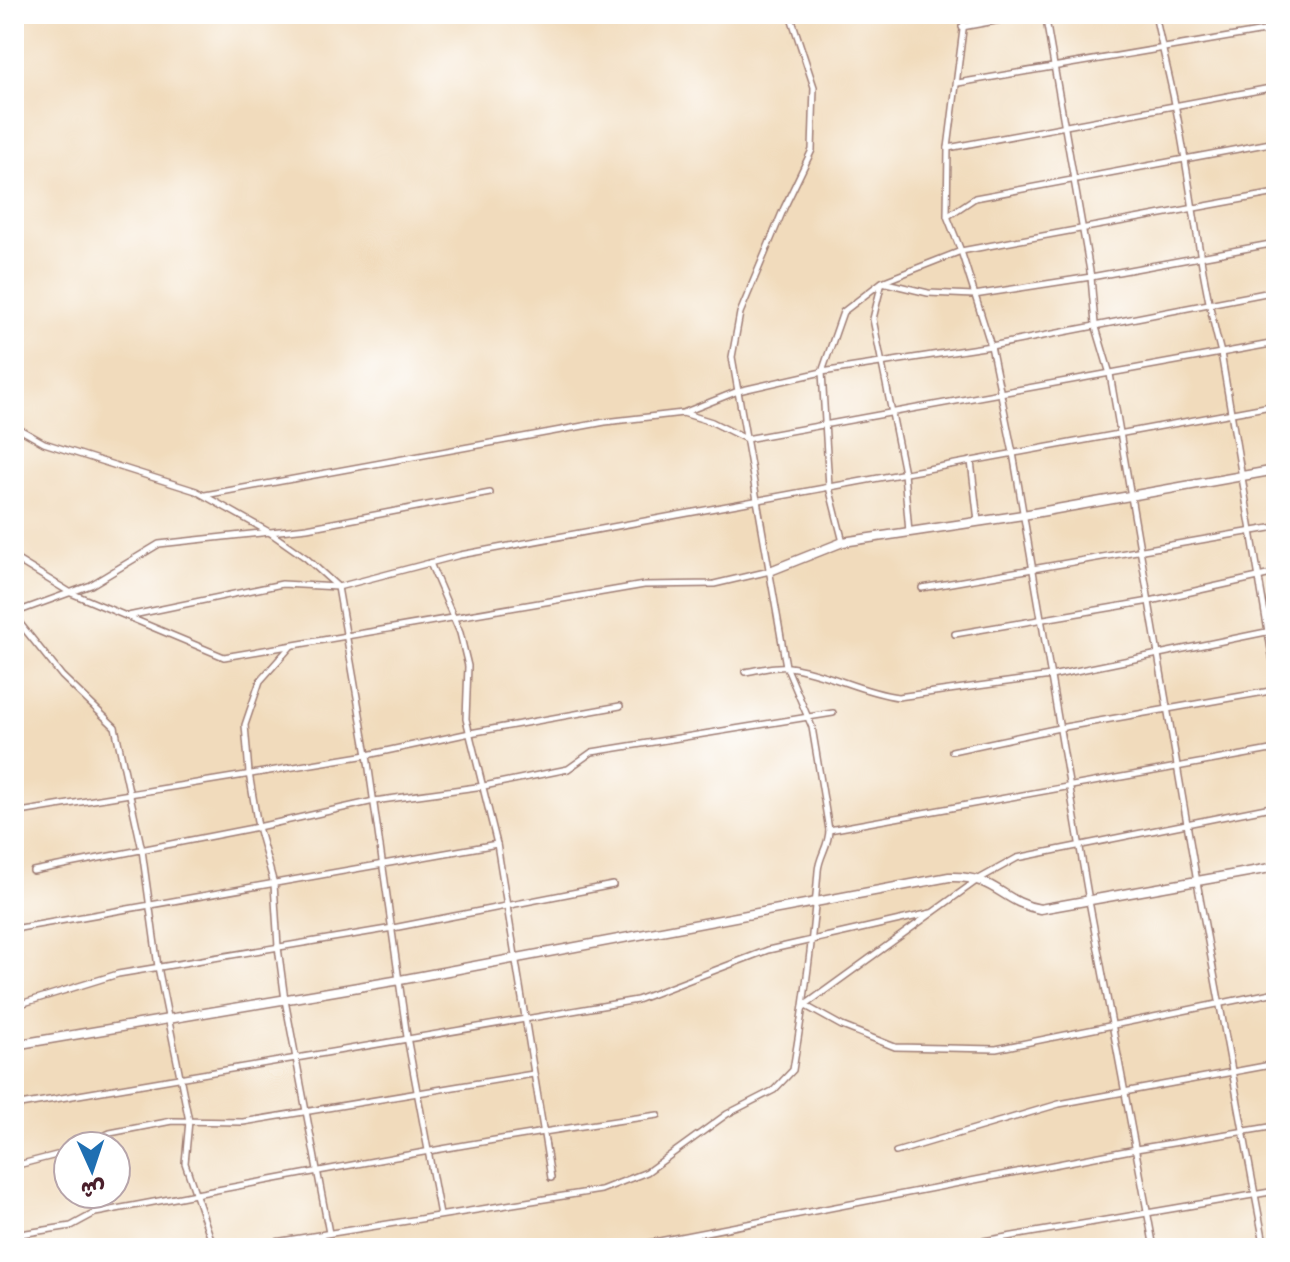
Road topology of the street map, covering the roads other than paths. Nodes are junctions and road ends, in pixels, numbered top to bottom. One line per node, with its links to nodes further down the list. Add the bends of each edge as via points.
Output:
1 (790, 14): 39 (street, via 814,87 812,150 740,313 732,357)
2 (965, 14): 7 (street)
3 (1033, 14): 7 (street)
4 (1045, 14): 11 (street)
5 (1155, 14): 9 (street)
6 (1272, 14): 8 (street)
7 (962, 27): 12 (street)
8 (1274, 30): 9 (street); 10 (street)
9 (1162, 49): 11 (street); 14 (street)
10 (1276, 53)
11 (1054, 67): 12 (street); 15 (street)
12 (957, 83): 17 (street)
13 (1276, 87): 14 (street)
14 (1176, 105): 15 (street); 18 (street)
15 (1065, 126): 17 (street); 19 (street)
16 (1276, 142): 18 (street)
17 (948, 148): 22 (street)
18 (1183, 159): 19 (street); 21 (street)
19 (1073, 179): 22 (street, via 975,198); 23 (street)
20 (1276, 193): 21 (street)
21 (1191, 208): 23 (street); 26 (street)
22 (947, 216): 25 (street)
23 (1083, 228): 25 (street); 27 (street)
24 (1276, 243): 26 (street)
25 (961, 251): 28 (street); 30 (street)
26 (1202, 256): 27 (street); 31 (street)
27 (1091, 277): 30 (street); 32 (street)
28 (882, 282): 30 (street, via 928,293); 36 (street, via 873,319); 37 (street, via 843,312)
29 (1276, 291): 31 (street)
30 (974, 295): 34 (street)
31 (1207, 304): 32 (street); 35 (street)
32 (1095, 324): 34 (street); 38 (street)
33 (1276, 343): 35 (street)
34 (991, 346): 36 (street); 40 (street)
35 (1221, 353): 38 (street); 43 (street)
36 (882, 365): 37 (street); 44 (street)
37 (822, 372): 39 (street); 46 (street)
38 (1110, 374): 40 (street); 47 (street)
39 (738, 391): 42 (street); 48 (street)
40 (1001, 394): 44 (street); 49 (street)
41 (1276, 405): 43 (street)
42 (683, 413): 48 (street); 56 (street, via 605,422)
43 (1231, 413): 47 (street); 53 (street)
44 (892, 414): 46 (street); 52 (street)
45 (14, 426): 56 (street, via 44,443)
46 (825, 426): 48 (street); 54 (street)
47 (1120, 434): 49 (street); 57 (street)
48 (746, 439): 58 (street)
49 (1013, 453): 50 (street); 59 (street)
50 (971, 461): 52 (street); 60 (street)
51 (1276, 470): 53 (main road)
52 (904, 473): 54 (street); 64 (street)
53 (1242, 478): 57 (main road); 62 (street)
54 (829, 487): 58 (street); 65 (street)
55 (490, 493): 63 (street)
56 (205, 495): 63 (street)
57 (1131, 497): 59 (main road); 66 (street)
58 (757, 500): 68 (street); 69 (street)
59 (1023, 515): 60 (main road); 70 (street)
60 (978, 521): 64 (main road)
61 (1276, 527): 62 (street)
62 (1251, 531): 66 (street); 72 (street)
63 (269, 532): 73 (street); 75 (street, via 159,544)
64 (909, 532): 65 (main road)
65 (843, 542): 69 (main road)
66 (1141, 551): 70 (street); 76 (street)
67 (14, 558): 75 (street)
68 (430, 563): 73 (street); 79 (street)
69 (770, 571): 79 (street, via 714,584 644,585); 87 (street)
70 (1033, 571): 74 (street); 80 (street)
71 (1276, 573): 72 (street)
72 (1259, 576): 76 (street); 82 (street)
73 (338, 587): 78 (street, via 282,584); 84 (street)
74 (922, 588)
75 (71, 593): 77 (street); 78 (street)
76 (1150, 601): 80 (street); 86 (street)
77 (14, 614): 105 (street, via 62,676 115,727)
78 (128, 616): 85 (street, via 224,657)
79 (453, 618): 84 (street); 97 (street, via 468,666 465,701)
80 (1041, 619): 83 (street); 89 (street)
81 (1276, 630): 82 (street)
82 (1268, 632): 86 (street); 90 (street)
83 (955, 634)
84 (346, 636): 85 (street); 100 (street)
85 (291, 646): 102 (street, via 260,681 245,725)
86 (1159, 652): 89 (street); 93 (street)
87 (786, 666): 88 (street); 89 (street, via 898,697); 95 (street)
88 (745, 672)
89 (1051, 676): 96 (street)
90 (1276, 679)
91 (1276, 690): 93 (street)
92 (620, 706): 97 (street)
93 (1169, 710): 96 (street); 101 (street)
94 (833, 713): 95 (street)
95 (808, 716): 103 (street, via 592,752 568,769); 111 (street)
96 (1059, 728): 99 (street); 104 (street)
97 (470, 733): 100 (street); 103 (street)
98 (1276, 749): 101 (street)
99 (952, 751)
100 (367, 755): 102 (street); 106 (street)
101 (1179, 767): 104 (street); 109 (street)
102 (249, 773): 105 (street); 110 (street)
103 (484, 786): 106 (street); 112 (street)
104 (1069, 786): 111 (street); 113 (street)
105 (129, 793): 108 (street); 114 (street)
106 (374, 801): 110 (street); 115 (street)
107 (1276, 806): 109 (street)
108 (14, 813)
109 (1189, 824): 113 (street); 119 (street)
110 (258, 827): 114 (street); 120 (street)
111 (829, 830): 123 (street, via 829,845 818,866)
112 (497, 844): 115 (street); 125 (street)
113 (1079, 845): 118 (street, via 1017,858); 122 (street)
114 (142, 850): 117 (street); 124 (street)
115 (383, 865): 120 (street); 127 (street)
116 (1276, 867): 119 (main road)
117 (33, 871)
118 (979, 879): 122 (main road, via 1029,907); 123 (main road, via 949,877); 126 (street)
119 (1197, 882): 122 (main road); 136 (street)
120 (274, 884): 124 (street); 130 (street)
121 (613, 885): 125 (street)
122 (1089, 901): 141 (street)
123 (817, 902): 129 (street); 131 (main road)
124 (150, 906): 128 (street); 132 (street)
125 (506, 906): 127 (street); 131 (street)
126 (931, 913): 129 (street); 137 (street)
127 (393, 928): 130 (street); 133 (street)
128 (14, 929)
129 (812, 938): 137 (street); 139 (street, via 637,1000)
130 (278, 947): 132 (street); 135 (street)
131 (514, 959): 133 (main road); 139 (street)
132 (158, 967): 138 (street); 140 (street)
133 (400, 980): 135 (main road); 142 (street)
134 (1276, 992): 136 (street)
135 (285, 1000): 140 (main road); 144 (street)
136 (1221, 1002): 141 (street); 146 (street)
137 (804, 1005): 141 (street, via 895,1047 996,1049); 170 (street, via 793,1070 774,1090 727,1114 647,1172 601,1190)
138 (14, 1006)
139 (524, 1018): 142 (street); 147 (street)
140 (169, 1021): 143 (main road); 148 (street)
141 (1113, 1025): 149 (street)
142 (407, 1037): 144 (street); 150 (street)
143 (14, 1045)
144 (296, 1057): 148 (street); 152 (street)
145 (1276, 1064): 146 (street)
146 (1233, 1072): 149 (street); 158 (street)
147 (533, 1074): 150 (street); 157 (street)
148 (180, 1077): 151 (street); 154 (street)
149 (1125, 1092): 159 (street); 161 (street, via 1059,1104)
150 (417, 1095): 152 (street); 160 (street)
151 (14, 1106)
152 (306, 1113): 154 (street, via 243,1122); 164 (street)
153 (658, 1115): 157 (street)
154 (189, 1121): 156 (street); 167 (street, via 185,1163)
155 (1276, 1126): 158 (street)
156 (130, 1130)
157 (543, 1131): 160 (street); 165 (street)
158 (1244, 1131): 159 (street); 168 (street)
159 (1136, 1149): 169 (street); 177 (street)
160 (428, 1151): 164 (street); 170 (street)
161 (896, 1152)
162 (52, 1156): 163 (street)
163 (14, 1166)
164 (317, 1171): 167 (street); 171 (street)
165 (551, 1178)
166 (1276, 1191): 168 (street)
167 (195, 1194): 172 (street); 175 (street)
168 (1255, 1194): 169 (street); 174 (street)
169 (1147, 1213): 178 (street); 179 (street)
170 (440, 1215): 171 (street)
171 (329, 1233): 176 (street)
172 (14, 1235)
173 (1276, 1241): 174 (street)
174 (1264, 1243): 180 (street)
175 (214, 1248)
176 (238, 1248)
177 (623, 1248)
178 (942, 1248)
179 (1154, 1248)
180 (1238, 1248)

